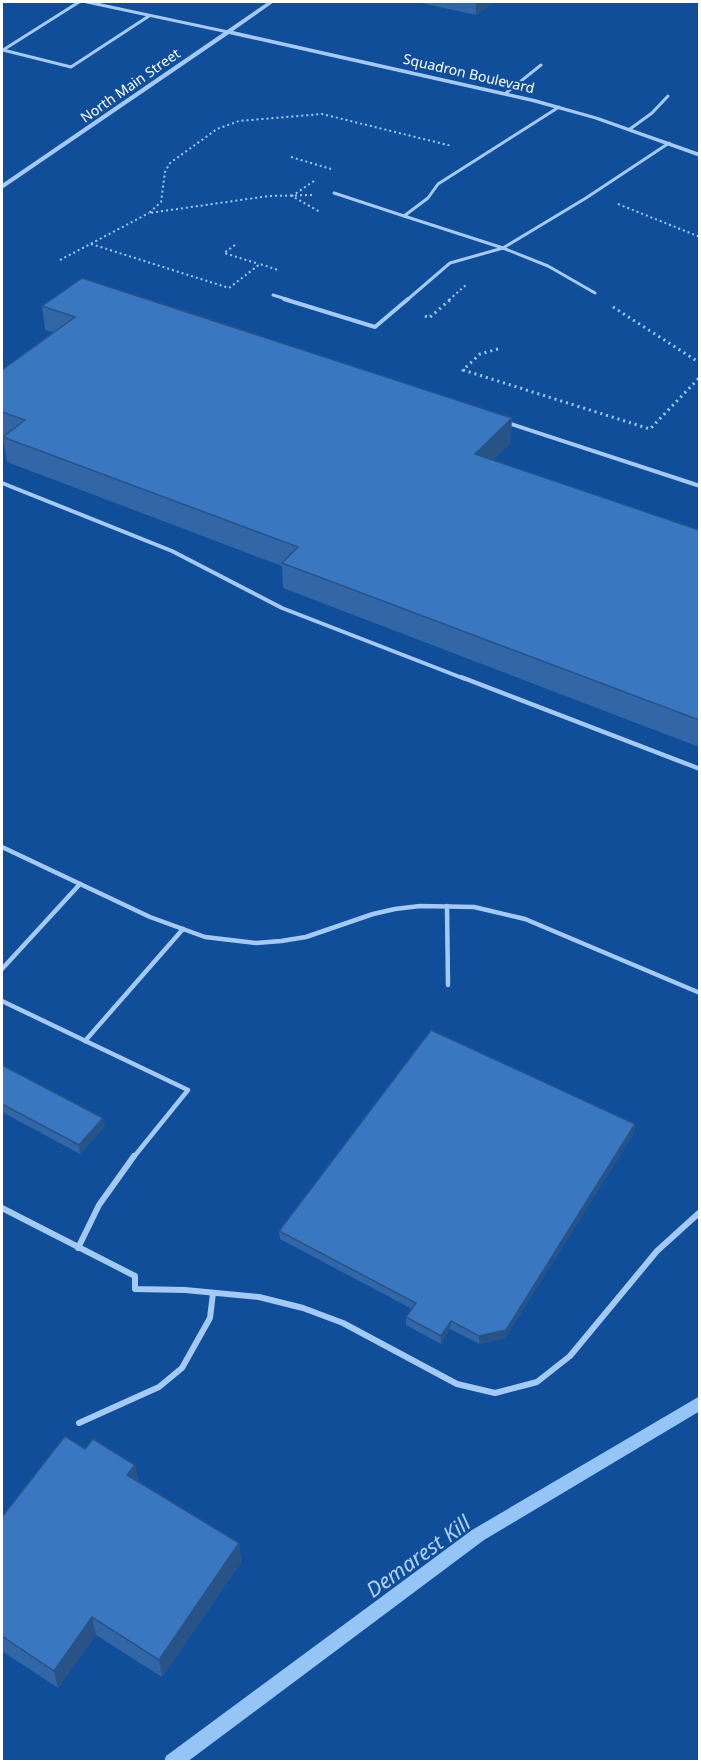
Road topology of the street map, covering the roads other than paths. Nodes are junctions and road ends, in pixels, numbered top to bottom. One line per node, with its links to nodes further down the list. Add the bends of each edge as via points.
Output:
1 (79, 2): 4 (lane, via 3,50 71,67)
2 (87, 2): 4 (lane)
3 (271, 2): 5 (street, North Main Street)
4 (148, 16): 5 (lane)
5 (228, 32): 7 (street, Squadron Boulevard); 13 (street, North Main Street)
6 (541, 65): 7 (lane)
7 (506, 93): 9 (street, Squadron Boulevard)
8 (668, 96): 10 (lane)
9 (560, 107): 10 (street, Squadron Boulevard); 15 (lane, via 438,184 428,198)
10 (630, 129): 11 (street, Squadron Boulevard)
11 (669, 143): 12 (street, Squadron Boulevard); 16 (lane)
12 (699, 155)
13 (2, 187)
14 (334, 193): 15 (lane)
15 (404, 216): 16 (lane)
16 (503, 248): 17 (lane, via 548,266); 18 (lane, via 450,263 375,327)
17 (595, 293)
18 (273, 295)
19 (497, 420): 21 (lane)
20 (2, 483): 22 (lane, via 152,542 282,608)
21 (699, 486)
22 (699, 769)
23 (2, 849): 24 (lane)
24 (80, 884): 26 (lane); 27 (lane)
25 (447, 906): 26 (lane, via 395,909 281,941 231,941); 28 (lane); 29 (lane, via 525,919)
26 (183, 929): 31 (lane)
27 (2, 969)
28 (448, 985)
29 (699, 993)
30 (2, 1001): 31 (lane)
31 (85, 1041): 34 (lane, via 188,1090 105,1194 88,1221)
32 (2, 1208): 34 (lane)
33 (699, 1212): 35 (lane, via 657,1251 570,1356 537,1382 495,1393 457,1384 343,1323 303,1308 258,1297)
34 (78, 1248): 35 (lane, via 135,1276 135,1289)
35 (213, 1293): 36 (lane, via 210,1318 182,1368 159,1387)
36 (79, 1424)

